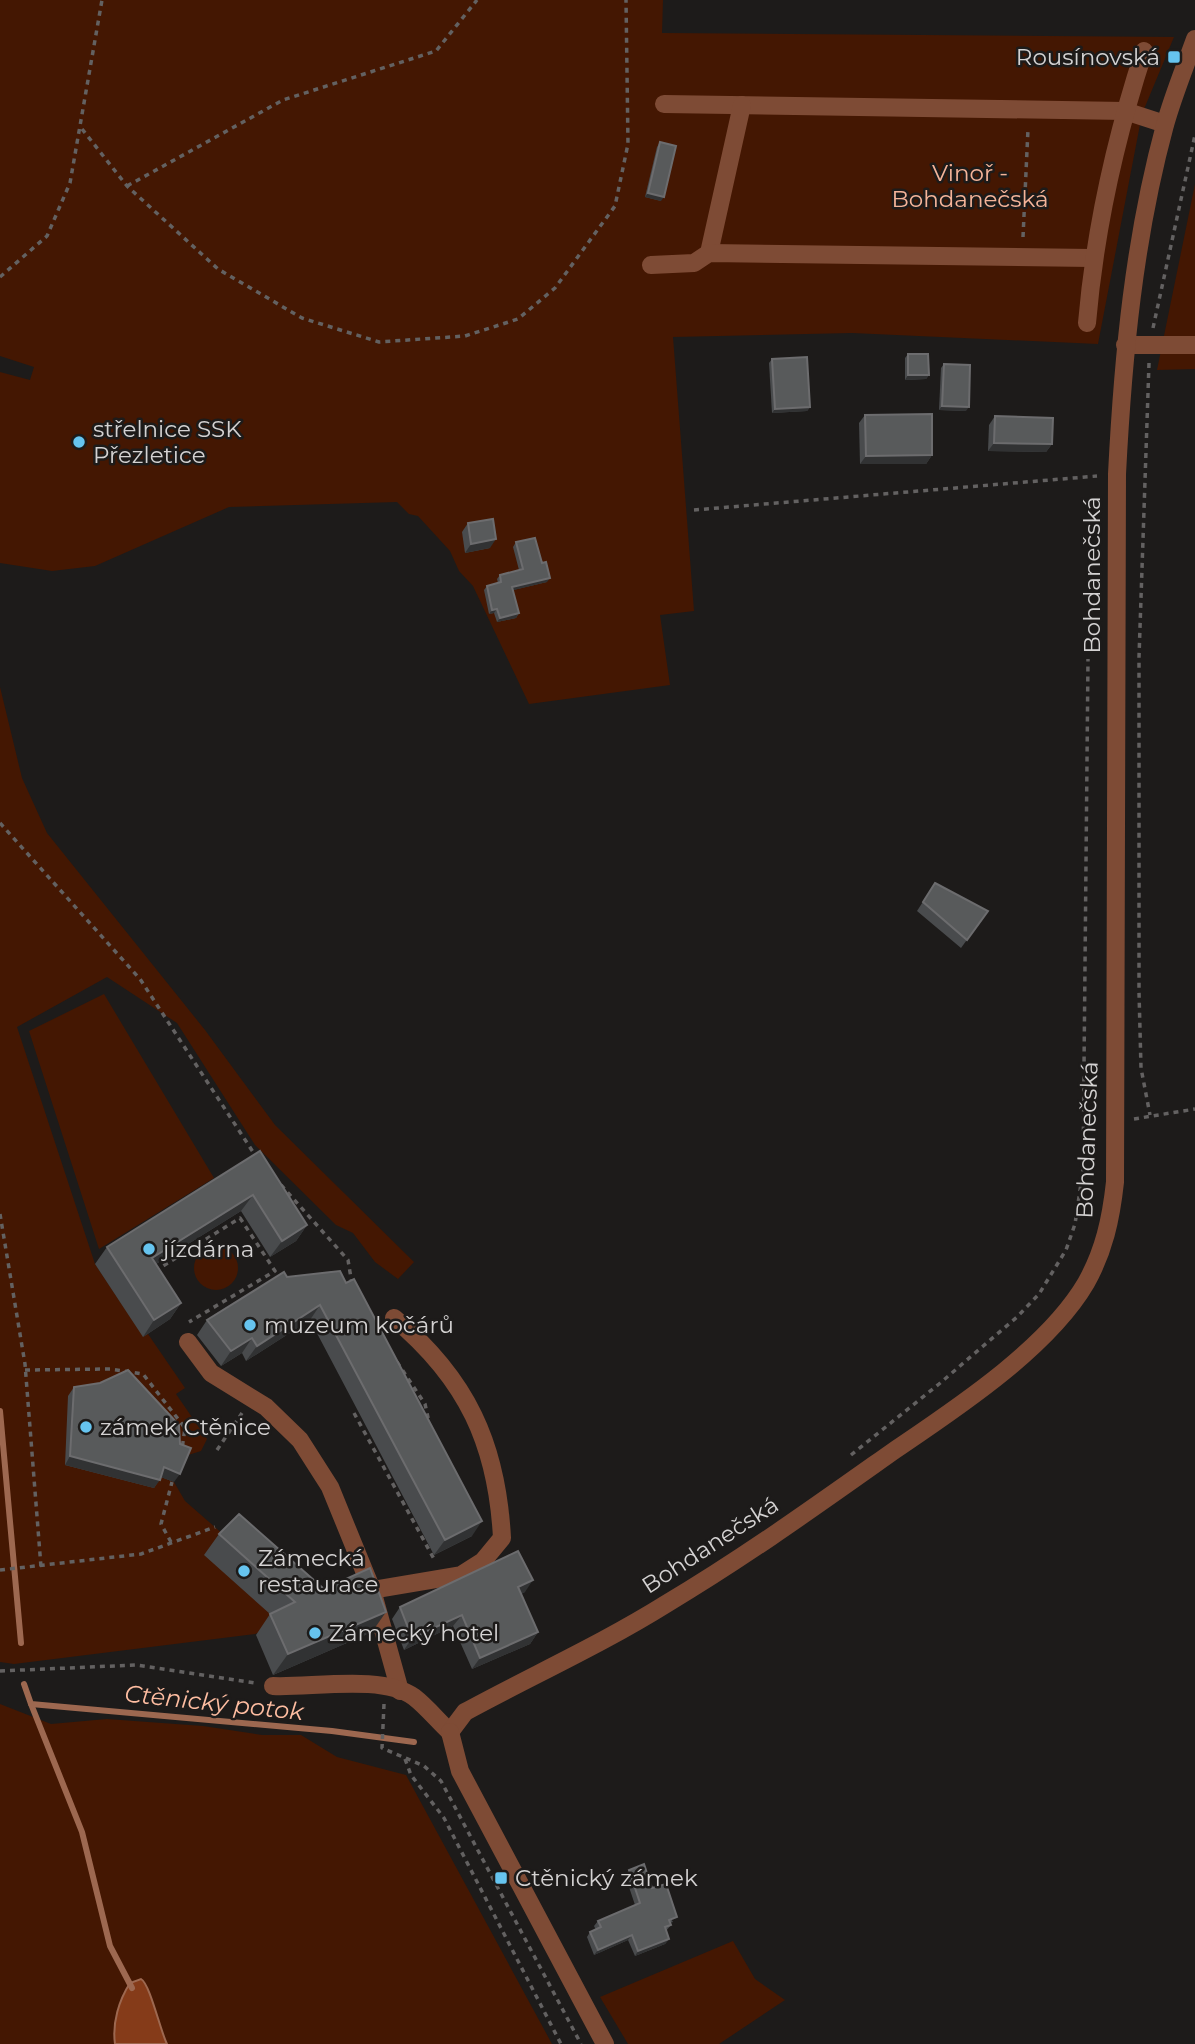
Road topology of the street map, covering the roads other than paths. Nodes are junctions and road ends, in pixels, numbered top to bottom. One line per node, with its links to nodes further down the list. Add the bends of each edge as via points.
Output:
1 (1195, 39): 6 (street, Bohdanečská)
2 (1144, 51): 5 (street)
3 (664, 104): 4 (street)
4 (742, 105): 5 (street); 7 (street)
5 (1125, 111): 6 (street); 8 (street)
6 (1165, 124): 11 (street, Bohdanečská, via 1136,258)
7 (709, 253): 8 (street); 9 (street, via 694,263)
8 (1092, 258): 10 (street)
9 (651, 265)
10 (1087, 323)
11 (1125, 345): 12 (street); 18 (street, Bohdanečská, via 1117,474 1111,1220 1085,1284 1017,1359 940,1419 747,1553 664,1606 465,1712)
12 (1195, 345)
13 (394, 1318): 15 (street, via 430,1348 468,1400 489,1455 502,1538 483,1561 461,1575)
14 (188, 1342): 15 (street, via 211,1373 266,1407 300,1440 330,1487)
15 (372, 1590): 17 (street)
16 (273, 1686): 17 (street, via 343,1684)
17 (393, 1689): 18 (street, via 413,1696)
18 (450, 1732): 19 (street, via 460,1771)
19 (604, 2044)

